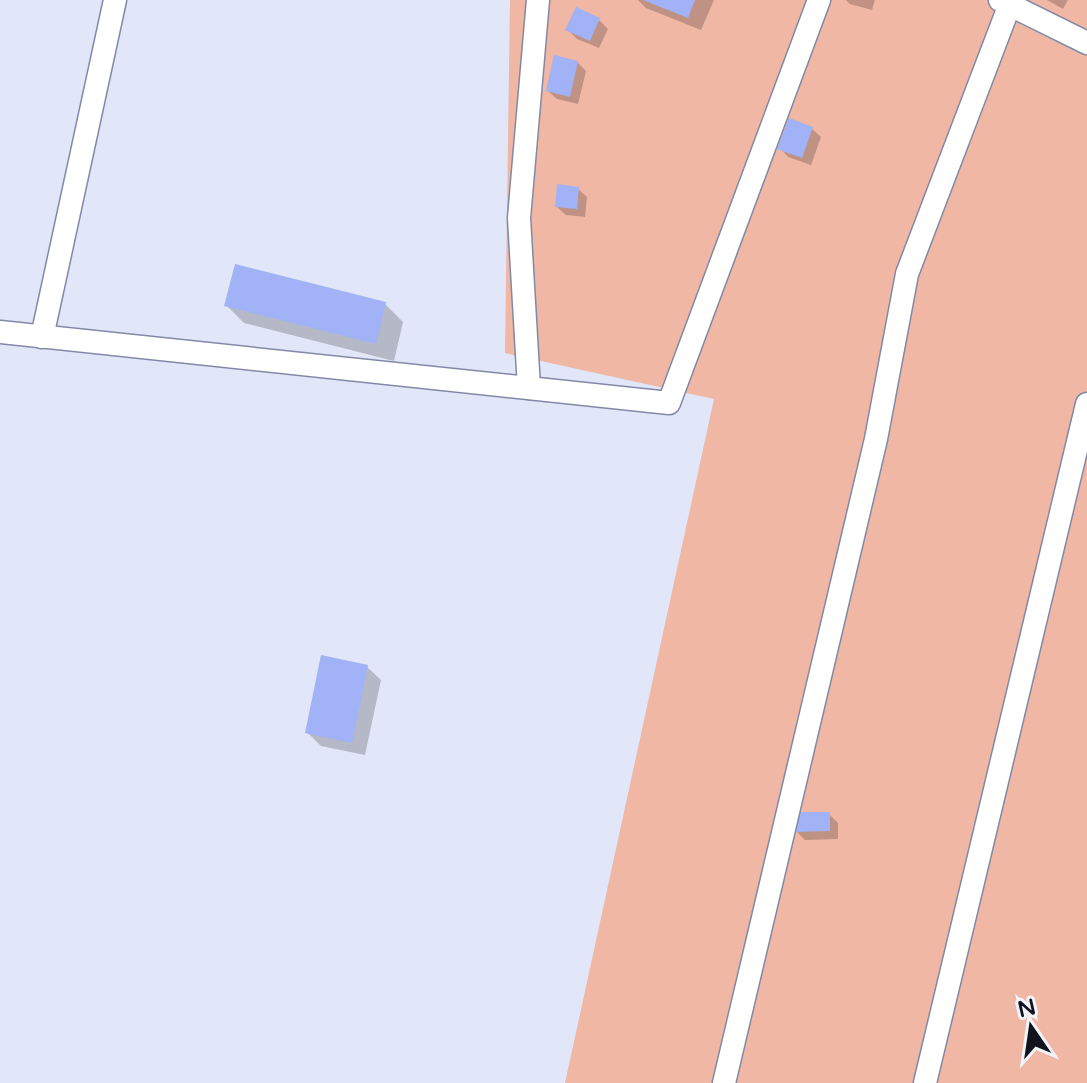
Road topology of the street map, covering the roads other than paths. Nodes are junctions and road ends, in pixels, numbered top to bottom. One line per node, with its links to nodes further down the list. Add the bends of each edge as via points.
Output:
1 (115, 0): 7 (street)
2 (538, 0): 8 (street, via 519,218)
3 (819, 0): 8 (street, via 669,403)
4 (1005, 2): 5 (street); 10 (street, via 907,274 876,439)
5 (1087, 43)
6 (0, 332): 7 (street)
7 (42, 337): 8 (street)
8 (529, 388)
9 (1087, 404): 11 (street)
10 (724, 1083)
11 (925, 1083)

